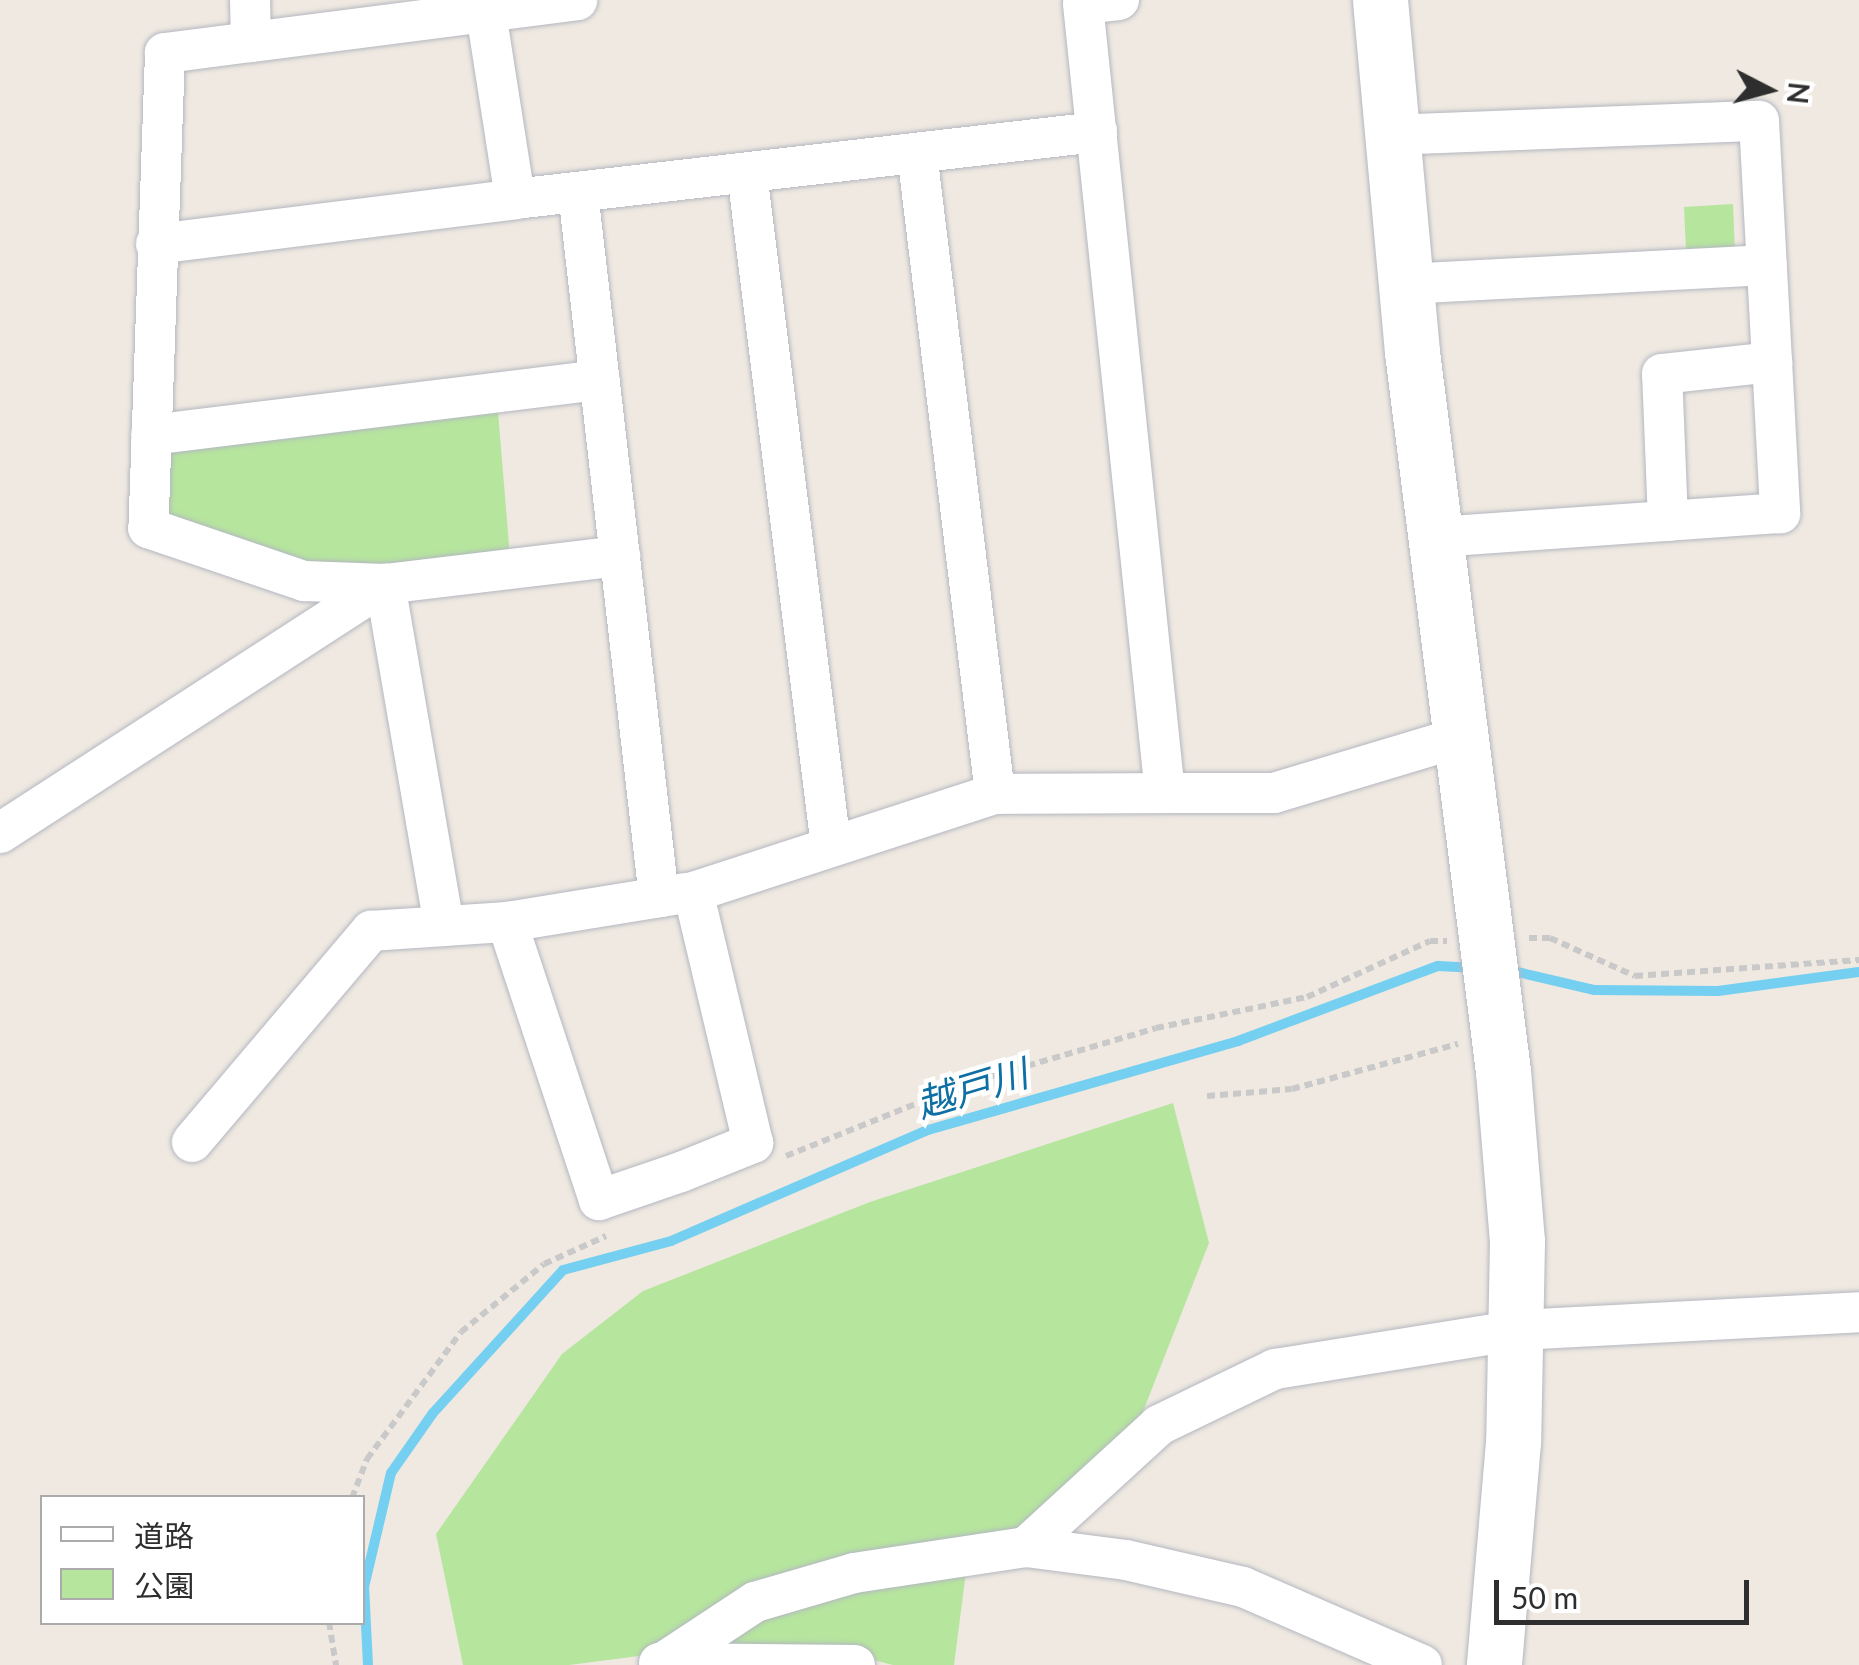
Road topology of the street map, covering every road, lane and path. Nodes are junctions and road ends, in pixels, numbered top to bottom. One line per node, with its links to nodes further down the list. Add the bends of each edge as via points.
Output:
1 (250, 0): 6 (street)
2 (577, 0): 5 (street)
3 (1380, 0): 8 (street)
4 (1095, 2): 7 (street)
5 (485, 7): 6 (street); 12 (street)
6 (252, 42): 13 (street, via 164,53)
7 (1097, 132): 9 (street); 24 (street)
8 (1390, 135): 14 (street, via 1760,121); 15 (street)
9 (917, 153): 10 (street); 25 (street)
10 (747, 173): 11 (street); 27 (street)
11 (578, 192): 12 (street); 17 (street)
12 (515, 199): 13 (street)
13 (156, 244): 18 (street)
14 (1767, 265): 15 (street); 16 (street)
15 (1405, 284): 20 (street)
16 (1772, 362): 19 (street, via 1662,374); 19 (street, via 1780,513)
17 (600, 380): 18 (street); 21 (street)
18 (151, 435): 22 (street, via 148,528 304,582)
19 (1668, 521): 20 (street)
20 (1436, 537): 23 (street)
21 (620, 556): 22 (street); 28 (street)
22 (386, 584): 26 (street); 30 (street)
23 (1461, 738): 24 (street, via 1274,793); 31 (street)
24 (1165, 792): 25 (street)
25 (995, 794): 27 (street)
26 (0, 834)
27 (831, 846): 28 (street)
28 (676, 895): 29 (street); 29 (street, via 753,1143 598,1200)
29 (507, 922): 30 (street)
30 (444, 926): 35 (street, via 371,931)
31 (1486, 940): 32 (path, via 1550,938 1636,976); 33 (street); 36 (path, via 1430,942 1307,997 1156,1028 966,1084)
32 (1859, 960)
33 (1498, 1030): 34 (path, via 1292,1089); 39 (street)
34 (1207, 1096)
35 (192, 1142)
36 (771, 1162)
37 (614, 1233): 40 (path, via 544,1264 461,1332 368,1459)
38 (1859, 1312): 39 (street)
39 (1519, 1330): 41 (street, via 1275,1369 1159,1425); 47 (street)
40 (353, 1495)
41 (1026, 1547): 43 (street, via 854,1572 755,1602); 46 (street, via 1126,1560 1243,1587)
42 (329, 1625): 44 (path)
43 (654, 1663): 45 (street)
44 (336, 1665)
45 (855, 1665)
46 (1422, 1665)
47 (1494, 1665)

